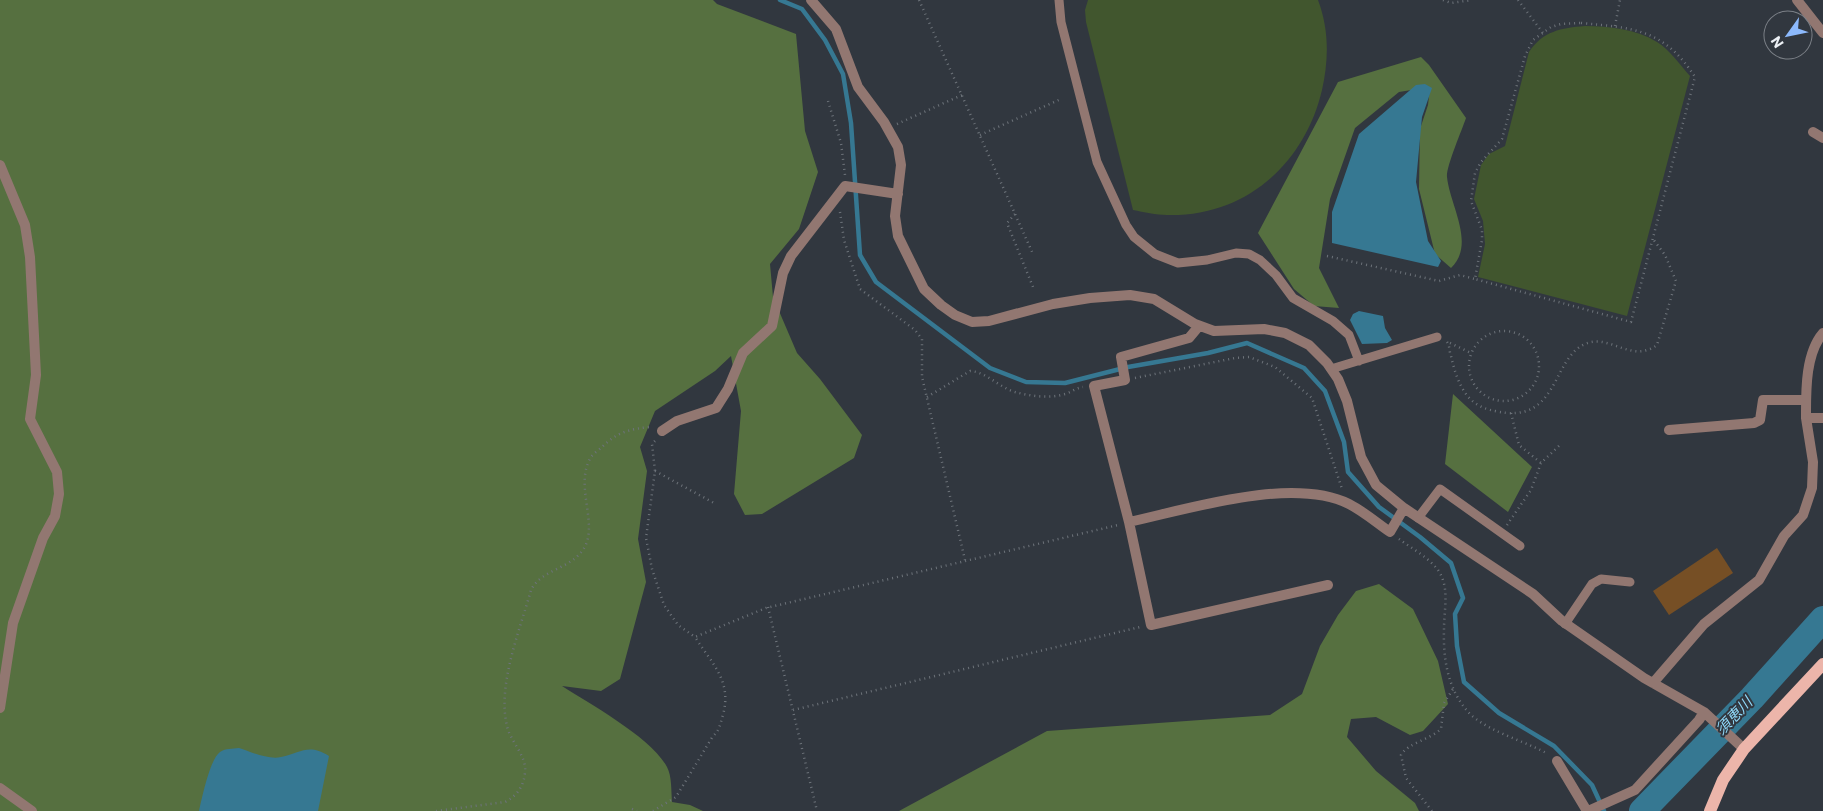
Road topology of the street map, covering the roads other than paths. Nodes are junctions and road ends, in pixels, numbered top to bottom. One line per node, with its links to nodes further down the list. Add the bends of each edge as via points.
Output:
1 (811, 0): 8 (street, via 836,29 858,87 898,147 901,164)
2 (1059, 0): 12 (lane, via 1060,22 1098,162 1134,237 1154,254 1178,262 1236,253 1249,254 1260,260 1293,298 1333,321 1349,335)
3 (1797, 0): 4 (street)
4 (1823, 33)
5 (1813, 132): 6 (street)
6 (1823, 138)
7 (0, 165): 28 (street, via 25,225 30,257 36,375 30,419 57,472 59,494 55,516 43,538 12,623)
8 (898, 194): 9 (street, via 898,236 907,258 924,288 955,315 972,322 989,321 1053,304 1130,296 1154,299); 18 (street, via 845,186 791,256 783,273 772,326 743,353 716,408 678,421)
9 (1199, 326): 13 (street, via 1214,331 1264,329 1285,334 1309,345); 21 (street, via 1189,338 1121,357 1125,380 1094,386)
10 (1823, 333): 14 (street, via 1810,358)
11 (1437, 337): 12 (lane)
12 (1359, 361): 13 (lane)
13 (1331, 369): 19 (street, via 1347,401 1366,470 1376,485)
14 (1806, 400): 15 (street); 17 (street, via 1763,400 1760,420 1754,424)
15 (1806, 418): 16 (street); 27 (street, via 1813,462 1812,488 1803,515 1784,536 1759,580 1704,624)
16 (1823, 418)
17 (1669, 430)
18 (662, 431)
19 (1404, 508): 20 (street); 21 (street, via 1390,532 1349,504 1311,494 1268,493)
20 (1418, 518): 22 (lane, via 1440,489); 25 (street, via 1532,594)
21 (1129, 522): 24 (street, via 1151,625)
22 (1520, 546)
23 (1630, 582): 25 (lane, via 1601,579 1592,584)
24 (1328, 585)
25 (1565, 624): 27 (street)
26 (1823, 664): 30 (main road)
27 (1653, 683): 29 (street)
28 (0, 708)
29 (1704, 712): 30 (street); 34 (street, via 1635,790)
30 (1744, 750): 35 (main road, via 1723,780)
31 (1557, 761): 34 (street)
32 (0, 788): 33 (street)
33 (32, 811)
34 (1587, 811)
35 (1710, 811)

